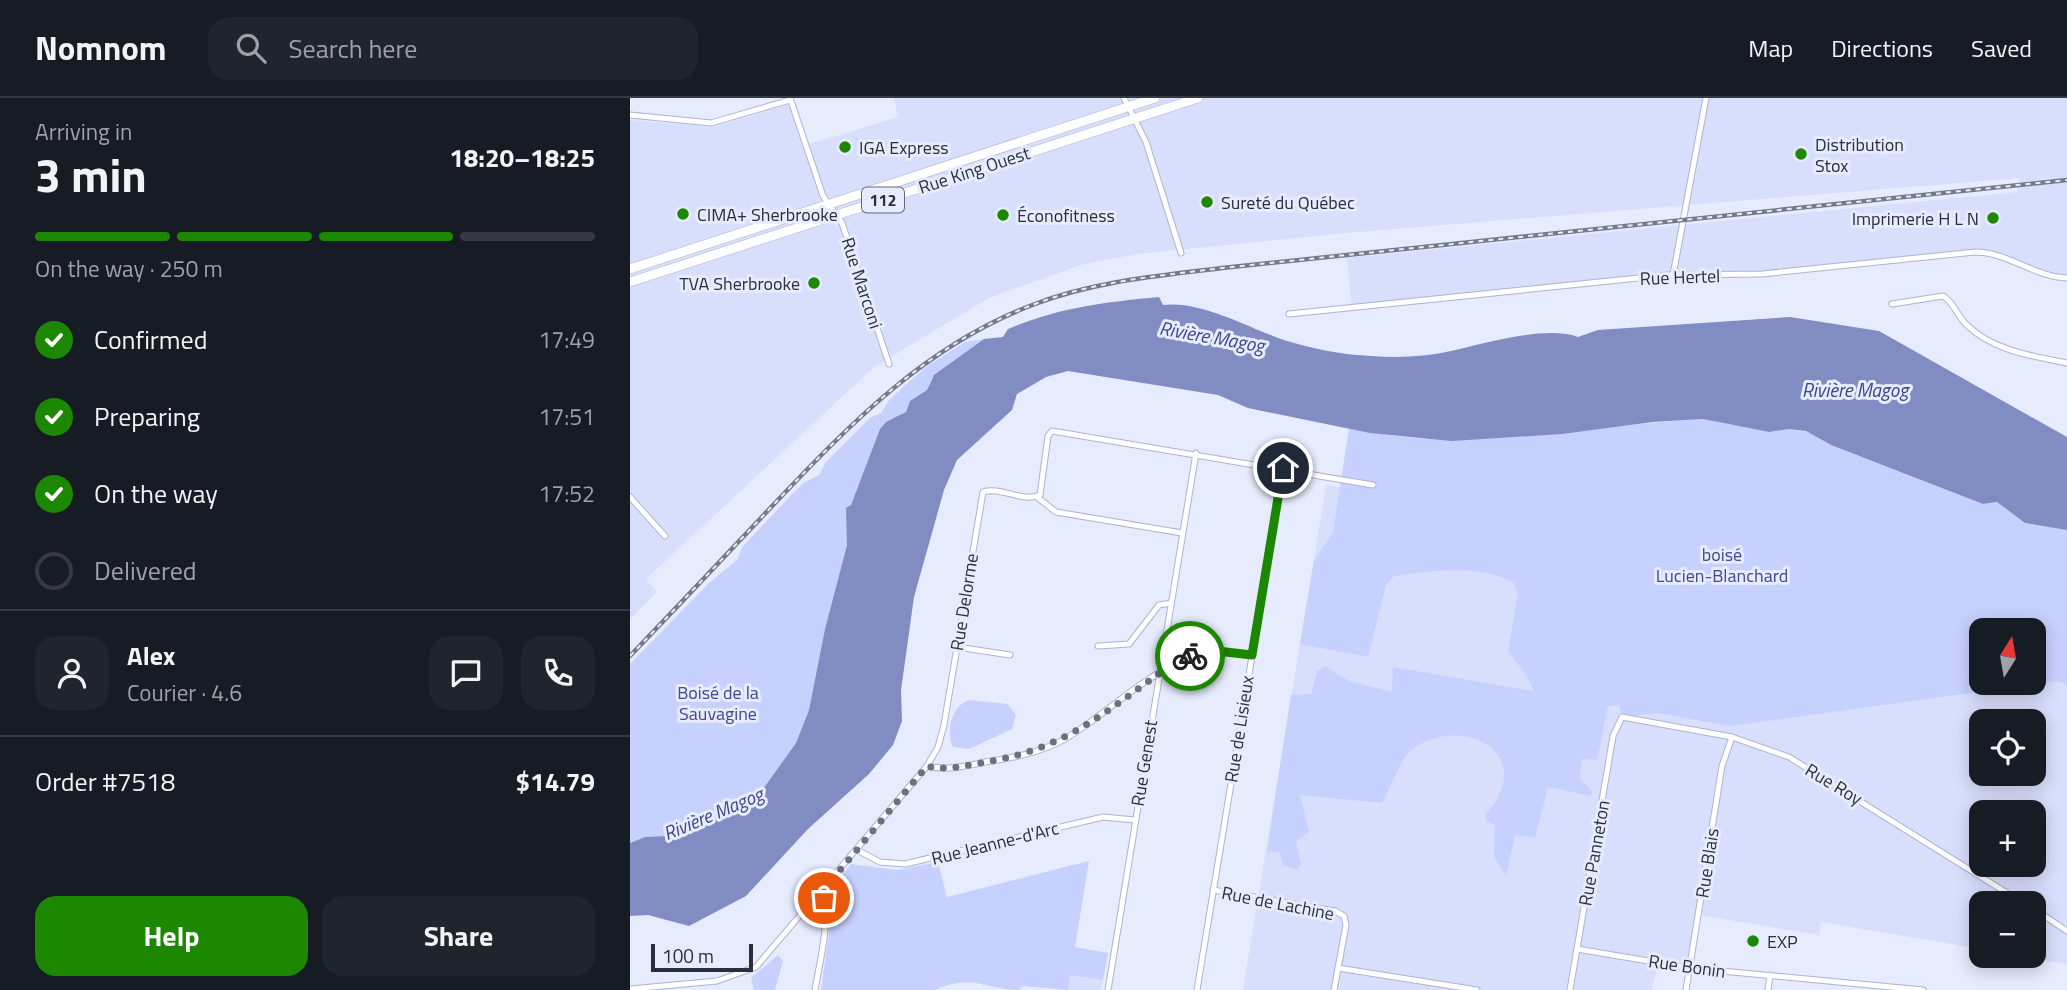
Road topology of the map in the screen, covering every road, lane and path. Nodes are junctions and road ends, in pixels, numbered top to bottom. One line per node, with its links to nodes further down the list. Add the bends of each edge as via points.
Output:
1 (1155, 98): 5 (main road, Rue King Ouest / 112)
2 (1198, 98): 7 (main road, Rue King Ouest / 112)
3 (1706, 98): 12 (street)
4 (790, 99): 6 (street, via 711,123); 8 (street)
5 (1126, 102): 7 (street); 8 (main road, Rue King Ouest / 112)
6 (630, 115)
7 (1136, 118): 9 (main road, Rue King Ouest / 112); 10 (street)
8 (827, 205): 9 (street, Rue Marconi); 11 (main road, Rue King Ouest / 112)
9 (837, 215): 14 (main road, Rue King Ouest / 112); 18 (street, Rue Marconi)
10 (1181, 253)
11 (630, 269)
12 (1673, 275): 13 (street, Rue Hertel, via 1762,274 1982,252); 16 (street, Rue Hertel)
13 (2067, 278)
14 (630, 282)
15 (1892, 304): 17 (street, via 1943,296 1968,327 1993,343)
16 (1289, 314)
17 (2067, 363)
18 (889, 364)
19 (1196, 453): 20 (street); 22 (street, via 1052,431); 24 (street, Rue Genest)
20 (1283, 468): 21 (street); 30 (street, Rue de Lisieux)
21 (1373, 485)
22 (1037, 497): 24 (street, via 1056,512); 28 (street, Rue Delorme, via 983,492)
23 (630, 498): 25 (street)
24 (1182, 533): 26 (street, Rue Genest)
25 (666, 536)
26 (1171, 603): 27 (street, via 1159,605 1129,644); 31 (street, Rue Genest)
27 (1098, 646)
28 (957, 647): 29 (street); 34 (street, Rue Delorme, via 941,738)
29 (1010, 655)
30 (1252, 655): 31 (street, via 1204,653 1181,659); 37 (street, Rue de Lisieux)
31 (1159, 673): 34 (street, via 1087,725 1038,751 947,769); 35 (street, Rue Genest)
32 (1622, 718): 33 (street, Rue Roy); 42 (street, Rue Panneton, via 1614,736)
33 (1732, 737): 38 (street, Rue Roy, via 1789,757); 44 (street, Rue Blais, via 1722,766)
34 (927, 766): 36 (street, Rue Delorme)
35 (1135, 820): 36 (street, Rue Jeanne-d'Arc, via 1103,817 905,864 880,862); 49 (street, Rue Genest)
36 (857, 850): 39 (street, Rue Delorme)
37 (1213, 890): 43 (street, Rue de Lachine, via 1344,916); 50 (street, Rue de Lisieux)
38 (2004, 891)
39 (820, 894): 47 (street, Rue Delorme, via 745,974); 48 (street, via 826,915)
40 (2046, 917): 41 (street)
41 (2067, 931)
42 (1577, 949): 44 (street, Rue Bonin); 53 (street, Rue Panneton)
43 (1338, 968): 51 (street); 52 (street)
44 (1690, 968): 45 (street, Rue Bonin); 54 (street, Rue Blais)
45 (1770, 975): 46 (street, Rue Bonin); 55 (street)
46 (1852, 982): 56 (street); 57 (street, Rue Bonin)
47 (630, 989)
48 (815, 990)
49 (1108, 990)
50 (1197, 990)
51 (1334, 990)
52 (1477, 990)
53 (1570, 990)
54 (1686, 990)
55 (1768, 990)
56 (1852, 990)
57 (1923, 990)

